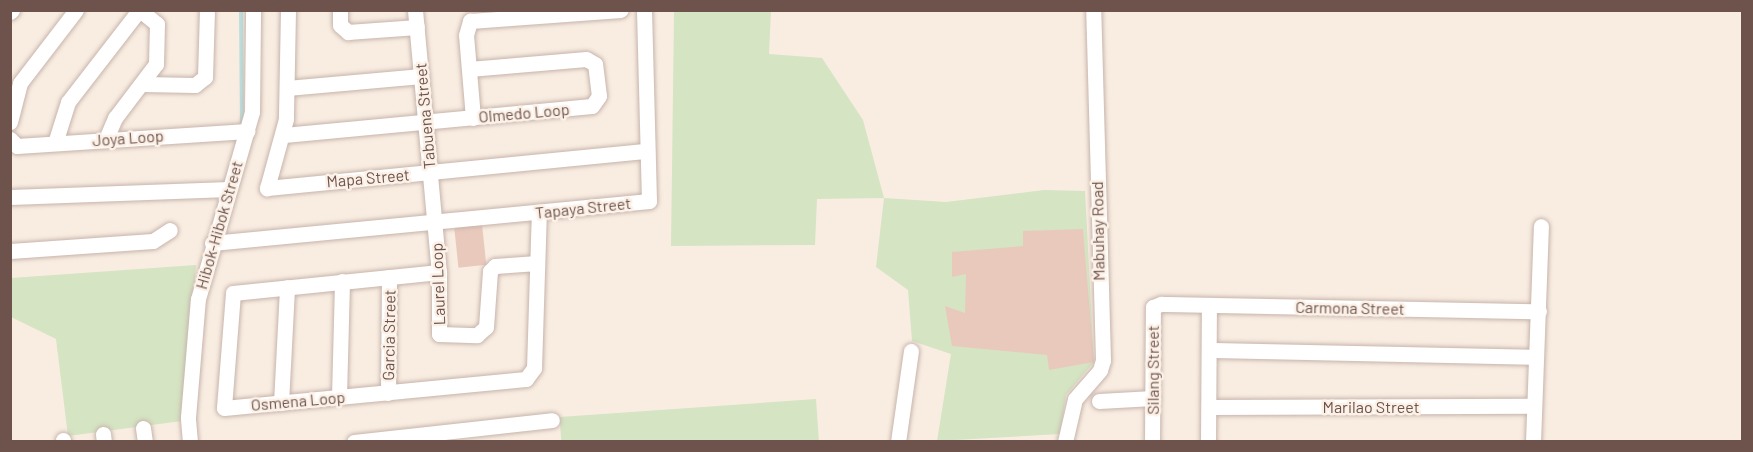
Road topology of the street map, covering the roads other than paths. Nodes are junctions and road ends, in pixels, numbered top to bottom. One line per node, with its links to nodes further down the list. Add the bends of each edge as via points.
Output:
1 (76, 10): 17 (street, via 20,83)
2 (139, 10): 14 (street, via 157,24 156,64); 23 (street, via 68,102)
3 (207, 10): 14 (street, via 205,77 195,85)
4 (253, 10): 19 (street, Hibok-Hibok Street, via 252,112)
5 (288, 10): 15 (street, Mapa Street)
6 (340, 10): 11 (street, via 340,25 348,32)
7 (415, 10): 11 (street, Tabuena Street)
8 (621, 10): 12 (street, via 470,21 466,35)
9 (644, 10): 24 (street, Tapaya Street)
10 (1093, 10): 59 (street, Mabuhay Road, via 1103,360 1100,370 1076,399)
11 (417, 27): 13 (street, Tabuena Street)
12 (469, 69): 16 (street); 16 (street, Olmedo Loop, via 586,59 595,64 599,96 592,106)
13 (421, 76): 15 (street); 18 (street, Tabuena Street)
14 (142, 84): 22 (street, via 115,118)
15 (287, 88): 20 (street, Mapa Street)
16 (473, 118): 18 (street, Olmedo Loop)
17 (10, 122)
18 (426, 122): 20 (street, Olmedo Loop); 25 (street, Tabuena Street)
19 (248, 131): 22 (street, Joya Loop); 26 (street, Hibok-Hibok Street)
20 (284, 135): 25 (street, Mapa Street, via 267,188)
21 (10, 139): 23 (street, Joya Loop, via 17,146)
22 (106, 139): 23 (street, Joya Loop)
23 (55, 143)
24 (647, 151): 25 (street, Mapa Street); 28 (street, Tapaya Street, via 649,201)
25 (430, 172): 29 (street, Tabuena Street)
26 (229, 189): 27 (street); 32 (street, Hibok-Hibok Street)
27 (10, 197)
28 (539, 213): 29 (street, Tapaya Street); 34 (street, Osmena Loop)
29 (435, 222): 32 (street, Tapaya Street); 35 (street, Laurel Loop)
30 (1541, 226): 41 (street)
31 (170, 230): 33 (street, via 153,242)
32 (212, 243): 56 (street, Hibok-Hibok Street, via 198,299 188,417)
33 (10, 251)
34 (537, 263): 35 (street, Laurel Loop, via 495,266 490,271 486,327 477,335 440,334); 45 (street, Osmena Loop, via 534,368 526,379)
35 (439, 272): 36 (street, Osmena Loop)
36 (389, 277): 37 (street, Osmena Loop); 45 (street, Garcia Street)
37 (342, 281): 38 (street, Osmena Loop); 46 (street)
38 (287, 287): 49 (street); 49 (street, Osmena Loop, via 233,293 224,408)
39 (1161, 304): 40 (street, Carmona Street); 47 (street, Silang Street, via 1153,307)
40 (1209, 305): 41 (street, Carmona Street); 42 (street)
41 (1539, 311): 44 (street)
42 (1209, 350): 44 (street); 51 (street)
43 (911, 351): 58 (street)
44 (1535, 357): 50 (street)
45 (388, 393): 46 (street, Osmena Loop)
46 (339, 397): 49 (street, Osmena Loop)
47 (1153, 398): 48 (street); 60 (street, Silang Street)
48 (1099, 401)
49 (281, 403)
50 (1534, 406): 51 (street, Marilao Street); 62 (street)
51 (1209, 407): 61 (street)
52 (552, 420): 53 (street)
53 (490, 434): 54 (street)
54 (450, 436): 55 (street)
55 (407, 439): 57 (street)
56 (190, 441)
57 (362, 441)
58 (898, 441)
59 (1065, 441)
60 (1152, 441)
61 (1208, 441)
62 (1533, 441)

